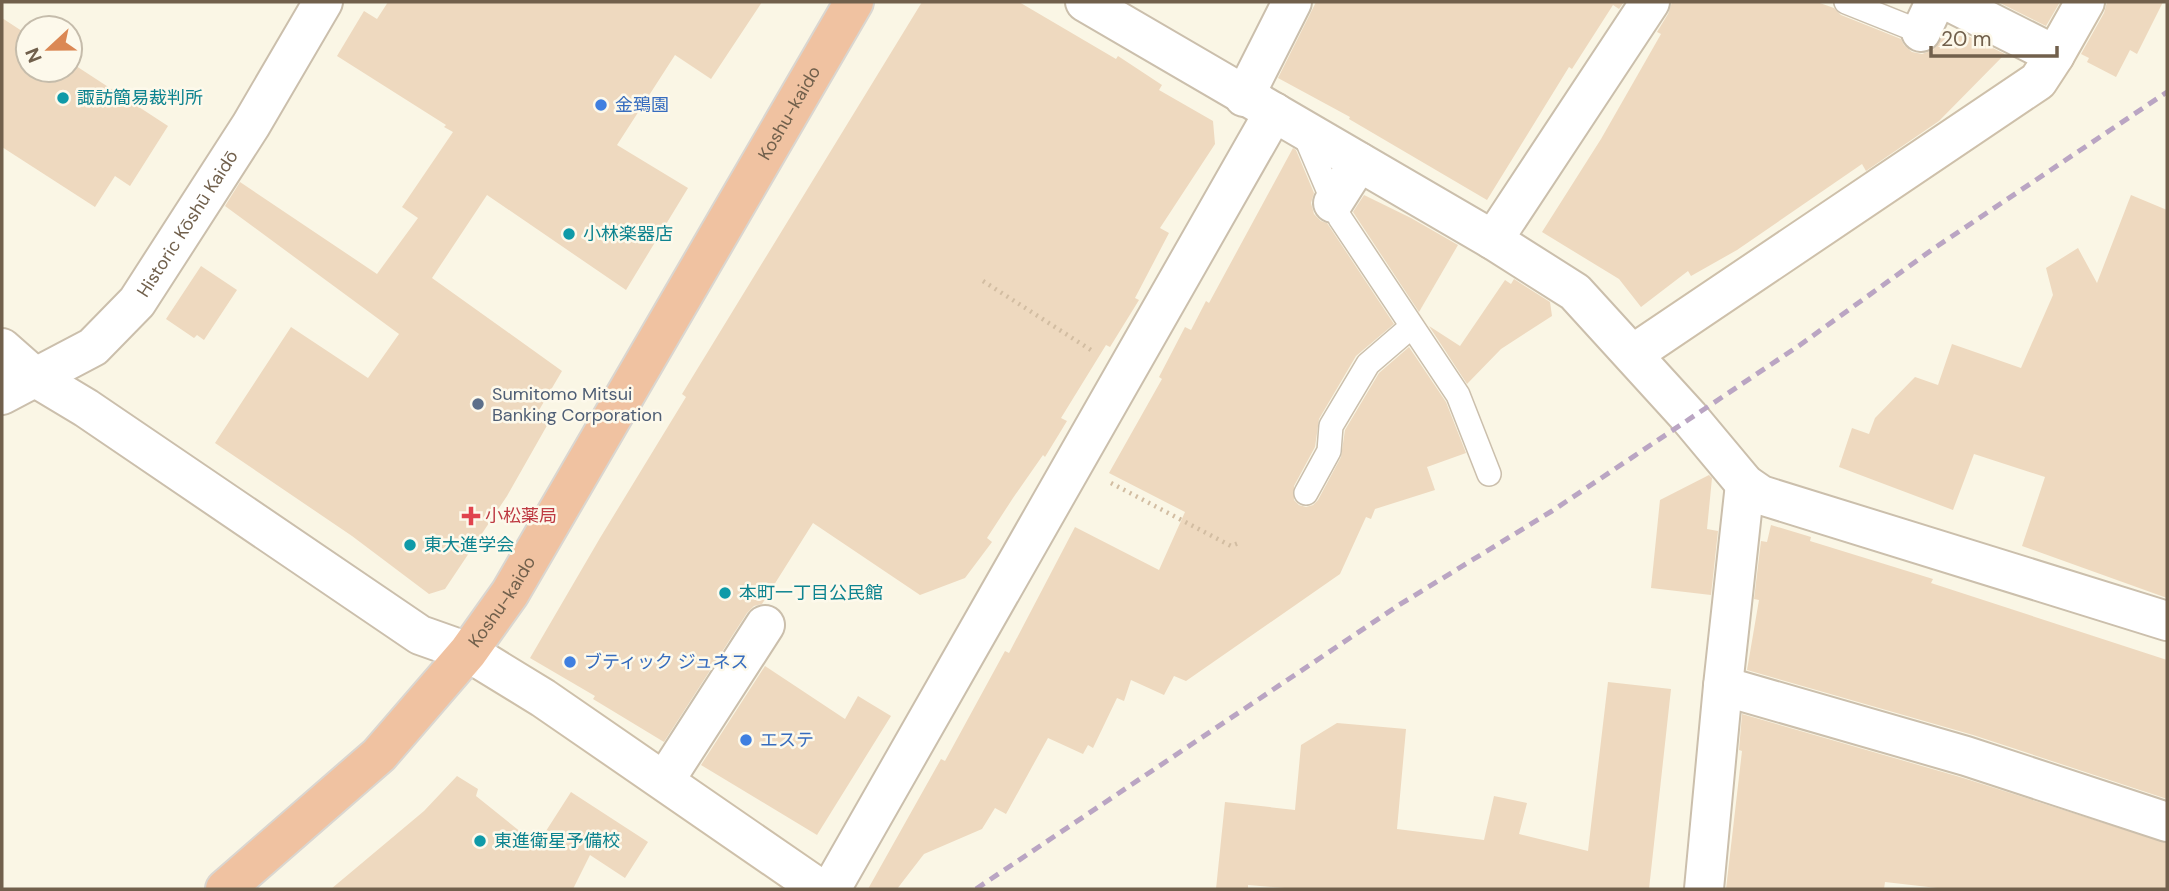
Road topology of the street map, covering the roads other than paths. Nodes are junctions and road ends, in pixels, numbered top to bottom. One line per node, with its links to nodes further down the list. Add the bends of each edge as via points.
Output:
1 (323, 2): 18 (street, Historic Kōshū Kaidō, via 251,125 137,302 93,348)
2 (854, 2): 25 (highway, Koshu-kaido, via 510,593)
3 (1085, 2): 11 (street)
4 (1292, 2): 11 (street)
5 (1650, 2): 14 (street)
6 (1846, 2): 9 (lane)
7 (1951, 2): 10 (street)
8 (2085, 2): 10 (street)
9 (1928, 17)
10 (2055, 55): 17 (street, via 2038,81)
11 (1274, 113): 12 (street); 13 (lane); 31 (street)
12 (1359, 162): 13 (street); 14 (street)
13 (1334, 203): 15 (lane)
14 (1493, 240): 17 (street, via 1575,292)
15 (1411, 327): 20 (lane, via 1458,395); 22 (lane, via 1368,365 1331,426 1329,451)
16 (2, 348): 18 (street)
17 (1633, 354): 21 (street)
18 (36, 378): 19 (street, Historic Kōshū Kaidō); 25 (street, via 420,635)
19 (2, 395)
20 (1489, 474)
21 (1745, 484): 23 (street, via 1761,495); 26 (street)
22 (1306, 493)
23 (2167, 621)
24 (765, 625): 27 (street)
25 (468, 652): 27 (street); 29 (highway, Koshu-kaido, via 379,755)
26 (1723, 685): 28 (street, via 1966,756); 32 (street)
27 (665, 780): 30 (street)
28 (2167, 822)
29 (225, 889)
30 (820, 889)
31 (831, 889)
32 (1704, 889)

